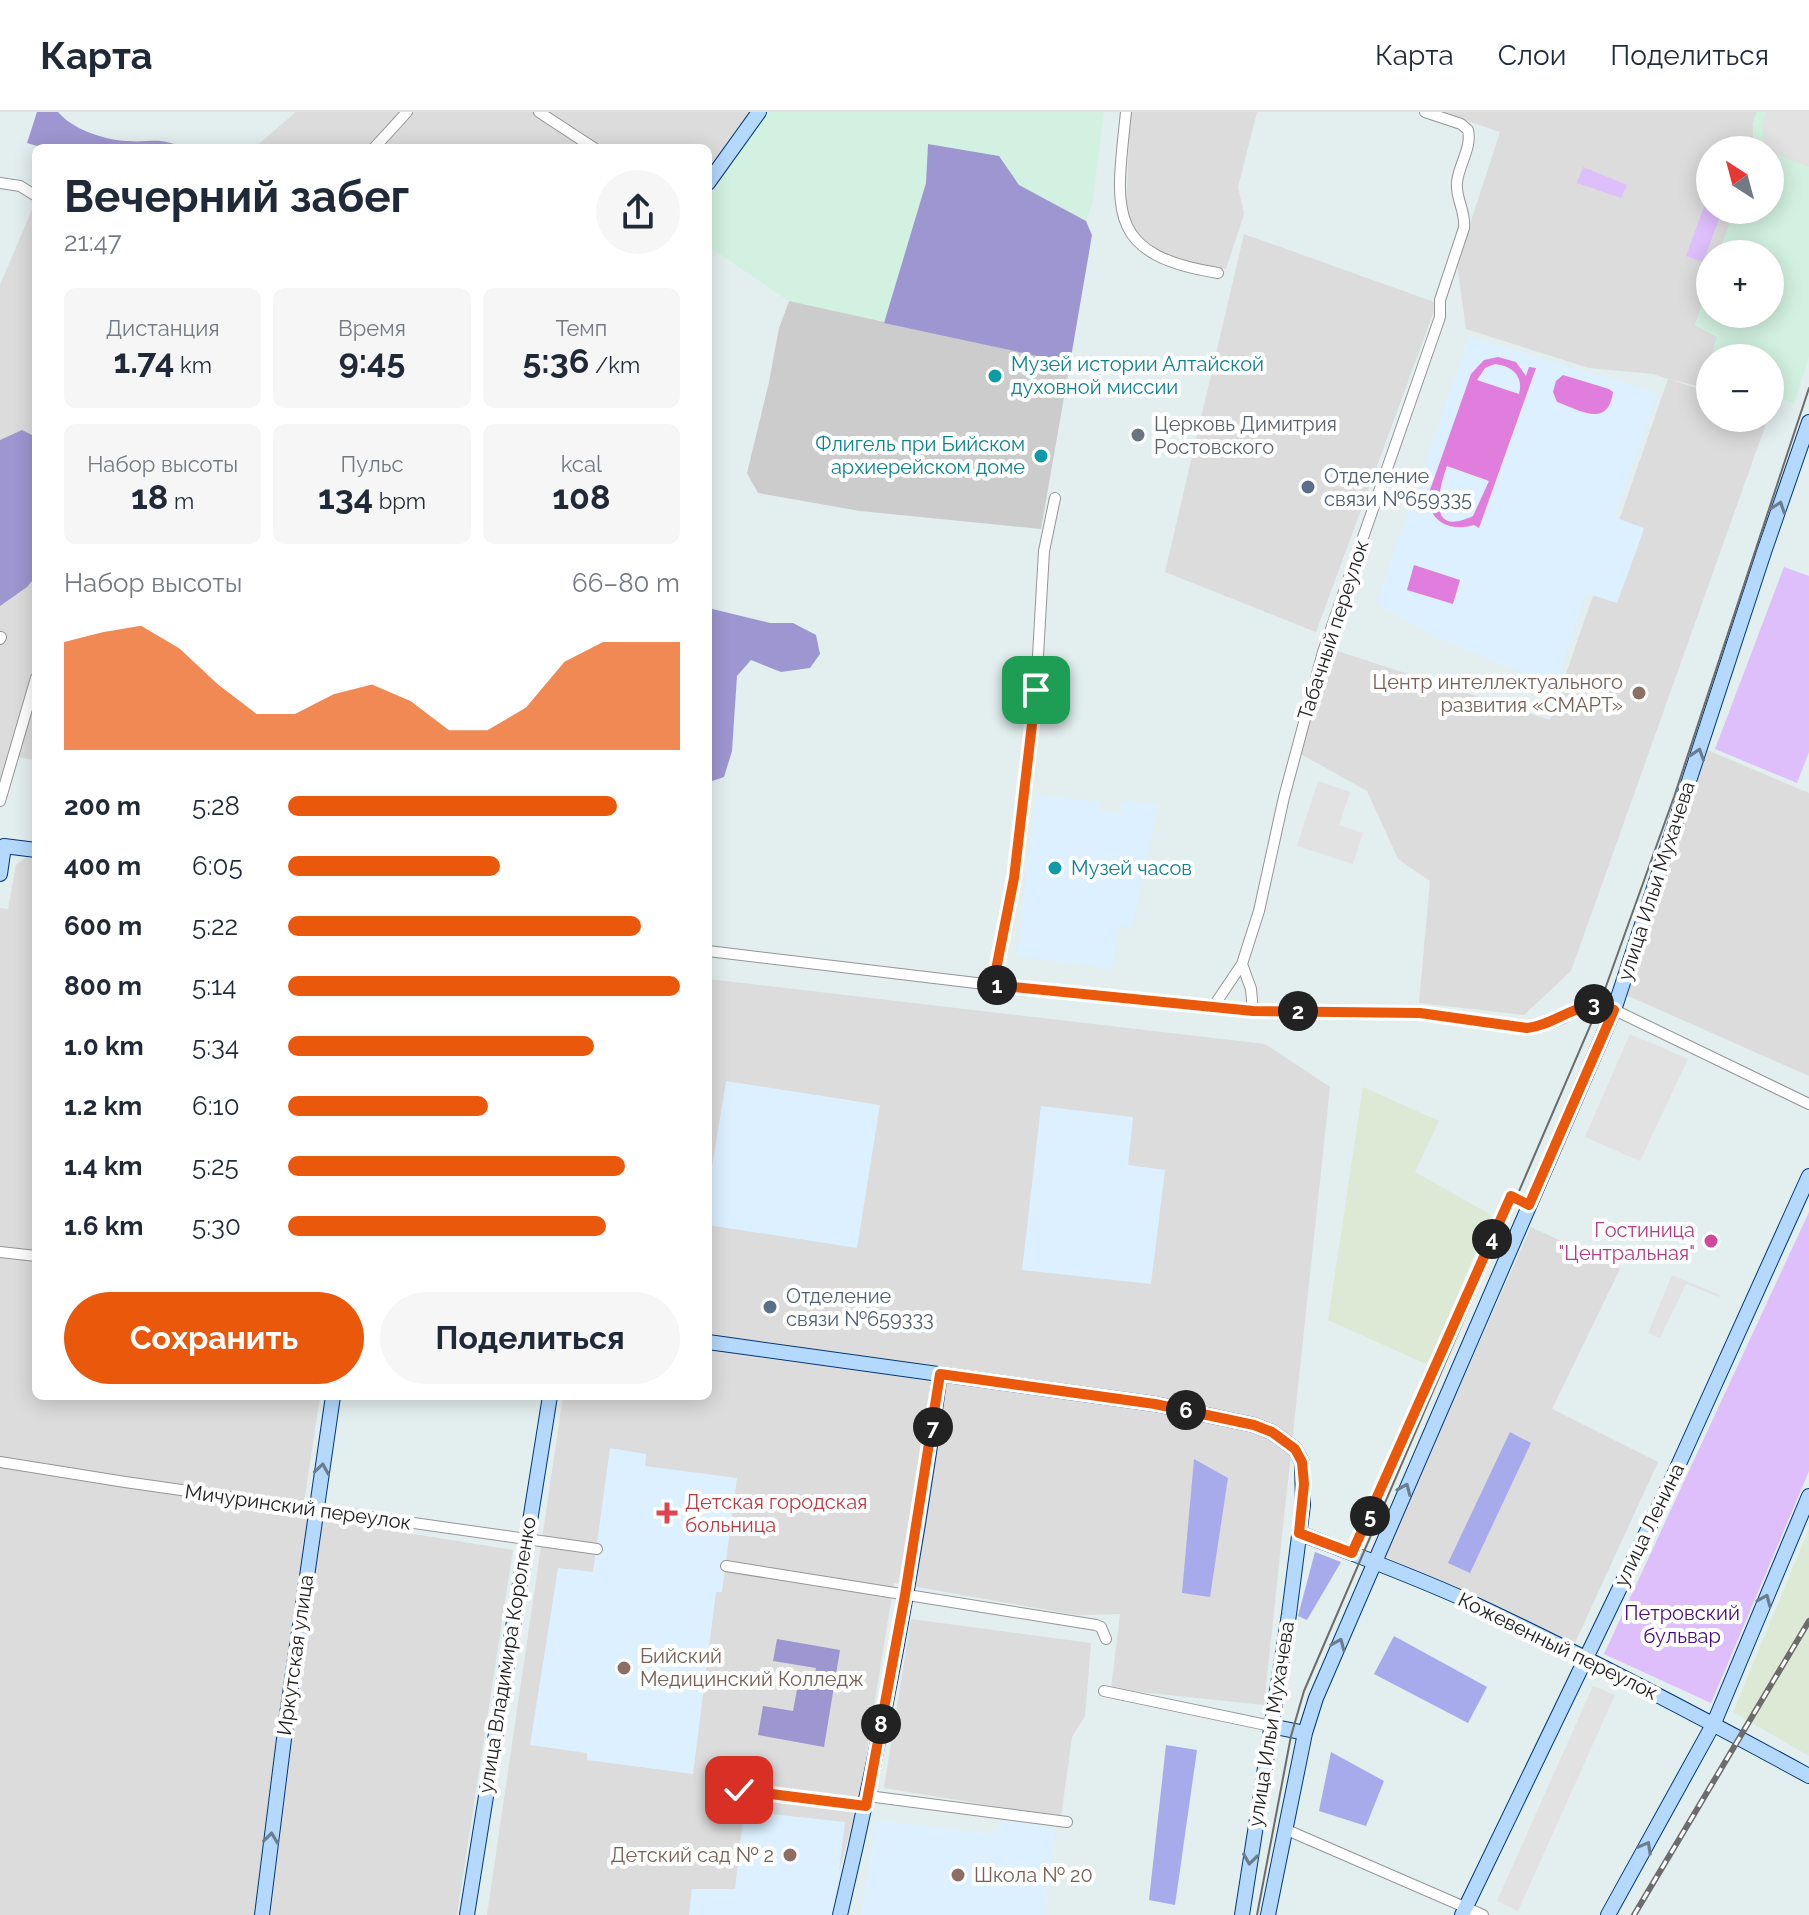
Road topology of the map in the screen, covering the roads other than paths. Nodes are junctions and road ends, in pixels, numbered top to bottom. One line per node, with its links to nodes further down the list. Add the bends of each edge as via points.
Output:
1 (407, 112): 6 (street)
2 (539, 112): 7 (street)
3 (759, 112): 8 (main road)
4 (1126, 112): 11 (street, via 1120,182 1128,231 1139,245 1163,257)
5 (1425, 112): 20 (street, Табачный переулок, via 1468,130 1456,185 1464,228 1440,300 1440,317 1323,652)
6 (378, 144)
7 (588, 144)
8 (712, 177)
9 (0, 183): 10 (street)
10 (32, 194)
11 (1218, 273)
12 (1809, 422): 23 (main road, улица Ильи Мухачева, one-way to 12)
13 (1055, 498): 21 (street, via 1044,551 1036,690 1014,878)
14 (32, 692): 15 (street)
15 (0, 801)
16 (1, 843): 17 (main road); 18 (main road)
17 (32, 849)
18 (0, 874)
19 (712, 951): 21 (street)
20 (1242, 964): 22 (street, Табачный переулок); 24 (street)
21 (993, 985): 22 (street)
22 (1213, 1007): 24 (street)
23 (1614, 1010): 24 (street, via 1600,1003 1579,1007 1541,1027 1527,1028 1420,1013); 25 (street); 27 (main road, улица Ильи Мухачева)
24 (1253, 1011)
25 (1809, 1104)
26 (1809, 1176): 45 (main road, улица Ленина)
27 (1529, 1205): 40 (street, via 1511,1196); 41 (main road, улица Ильи Мухачева, one-way to 27)
28 (0, 1252): 29 (street)
29 (32, 1256)
30 (712, 1343): 31 (main road)
31 (940, 1374): 37 (main road, улица Ильи Мухачева, via 1155,1404 1254,1425 1284,1439 1302,1462); 43 (main road)
32 (332, 1400): 36 (main road, Иркутская улица, one-way to 32)
33 (549, 1400): 38 (main road, улица Владимира Короленко)
34 (0, 1462): 36 (street, Мичуринский переулок)
35 (1809, 1496): 47 (main road, one-way to 35)
36 (315, 1509): 38 (street, Мичуринский переулок); 56 (main road, Иркутская улица, one-way to 36)
37 (1299, 1533): 40 (main road, Кожевенный переулок); 48 (main road, улица Ильи Мухачева)
38 (526, 1539): 39 (street, Мичуринский переулок); 57 (main road, улица Владимира Короленко)
39 (597, 1549)
40 (1352, 1553): 41 (main road, Кожевенный переулок)
41 (1374, 1561): 45 (main road, Кожевенный переулок); 49 (main road, улица Ильи Мухачева, one-way to 41)
42 (726, 1566): 43 (street)
43 (905, 1595): 44 (street, via 1096,1625); 52 (main road)
44 (1106, 1639)
45 (1585, 1660): 47 (main road, Кожевенный переулок); 55 (main road, улица Ленина)
46 (1104, 1691): 48 (street)
47 (1714, 1723): 50 (main road, Кожевенный переулок); 62 (main road, one-way to 47)
48 (1271, 1726): 49 (main road); 59 (main road, улица Ильи Мухачева, one-way to 59)
49 (1305, 1733): 54 (main road, улица Ильи Мухачева)
50 (1809, 1776)
51 (739, 1790): 52 (street)
52 (867, 1801): 53 (street); 58 (main road)
53 (1067, 1822)
54 (1287, 1830): 55 (street); 60 (main road, улица Ильи Мухачева)
55 (1464, 1911): 61 (street)
56 (262, 1915)
57 (467, 1915)
58 (840, 1915)
59 (1242, 1915)
60 (1268, 1915)
61 (1483, 1915)
62 (1608, 1915)

